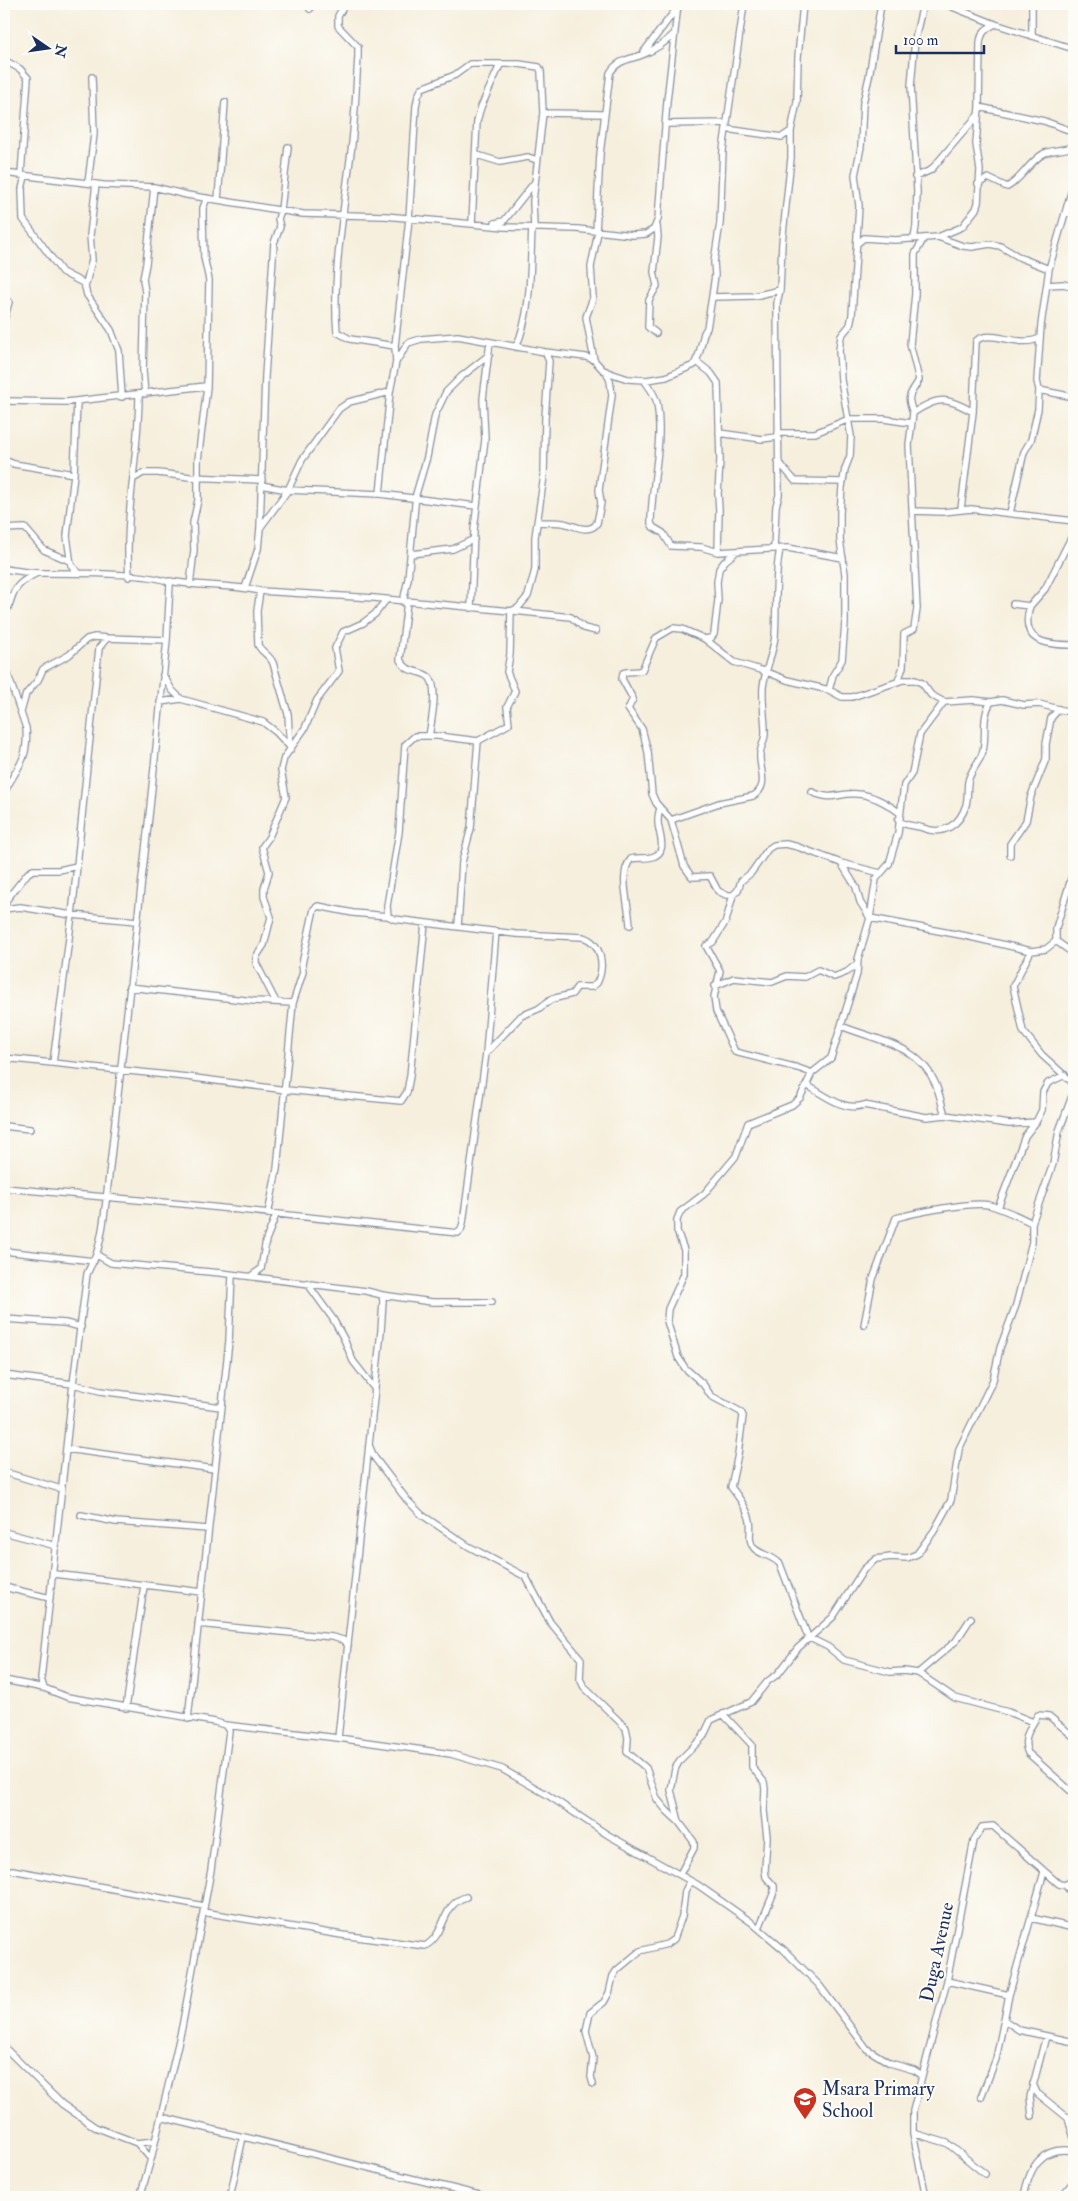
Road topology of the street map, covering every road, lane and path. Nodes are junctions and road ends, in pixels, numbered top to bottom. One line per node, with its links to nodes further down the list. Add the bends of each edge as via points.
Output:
1 (345, 4): 44 (street, via 338,16 338,26 358,47 358,57)
2 (744, 4): 23 (street)
3 (803, 4): 24 (street)
4 (881, 4): 53 (street, via 863,103 861,147 855,175 859,195)
5 (923, 4): 32 (street, via 915,39 911,86)
6 (945, 4): 9 (street)
7 (1032, 4): 11 (street)
8 (678, 5): 10 (street); 13 (street)
9 (994, 24): 11 (street); 18 (street, via 980,36)
10 (674, 34): 13 (street, via 665,43); 22 (street)
11 (1032, 36): 12 (street)
12 (1074, 49)
13 (642, 55): 20 (street, via 614,66 610,73)
14 (4, 60): 31 (street, via 28,78 21,161)
15 (500, 65): 19 (street, via 539,67); 28 (street, via 477,121); 45 (street, via 470,64 455,75 422,88 416,106)
16 (92, 77): 35 (street, via 94,134)
17 (224, 102): 40 (street)
18 (979, 107): 21 (street); 25 (street, via 1044,121)
19 (543, 113): 20 (street); 29 (street)
20 (605, 114): 49 (street)
21 (979, 114): 32 (street, via 931,170); 37 (street, via 976,144 980,170)
22 (665, 124): 23 (street); 47 (street)
23 (726, 126): 24 (street, via 782,137); 59 (street)
24 (791, 131): 58 (street, via 792,158)
25 (1074, 132)
26 (1074, 146): 37 (street, via 1047,152 1007,186 988,178)
27 (288, 148): 41 (street)
28 (477, 155): 29 (street, via 500,162 528,157); 46 (street)
29 (537, 160): 33 (street)
30 (4, 173): 31 (street)
31 (23, 175): 35 (street); 56 (street, via 23,219 62,272)
32 (915, 177): 52 (street)
33 (536, 182): 46 (street, via 504,221); 48 (street)
34 (1074, 182): 42 (street)
35 (88, 183): 36 (street)
36 (96, 184): 38 (street); 56 (street, via 90,235 92,260)
37 (978, 184): 50 (street, via 976,209 950,234)
38 (154, 187): 39 (street); 77 (street, via 143,279 146,292)
39 (207, 198): 40 (street); 74 (street, via 203,214 204,257 209,280)
40 (218, 200): 41 (street)
41 (281, 210): 44 (street); 94 (street, via 273,252)
42 (1066, 212): 43 (street); 54 (street)
43 (1074, 214)
44 (343, 215): 45 (street); 65 (street, via 335,315 337,332 350,339)
45 (409, 219): 46 (street); 65 (street)
46 (472, 222): 48 (street)
47 (657, 226): 49 (street, via 646,234); 62 (street, via 656,286 647,314 648,327)
48 (533, 228): 49 (street); 66 (street, via 527,299)
49 (597, 232): 69 (street, via 591,267 592,298 586,317)
50 (938, 236): 51 (street); 54 (street, via 963,246 1000,246)
51 (924, 238): 52 (street); 83 (street, via 915,254 910,344 919,380 910,390)
52 (914, 239): 53 (street, via 864,238)
53 (858, 243): 84 (street, via 852,316 841,336 839,350)
54 (1049, 269): 55 (street)
55 (1046, 285): 57 (street); 63 (street)
56 (85, 287): 78 (street, via 111,330 119,351)
57 (1074, 287)
58 (780, 290): 59 (street, via 754,296); 87 (street, via 777,303)
59 (712, 297): 70 (street, via 708,328)
60 (9, 302): 61 (street)
61 (4, 320)
62 (656, 333)
63 (1040, 338): 75 (street); 82 (street, via 1028,342 988,336 976,341)
64 (490, 342): 66 (street); 68 (street); 71 (street, via 458,336 421,339 408,343)
65 (395, 346): 71 (street)
66 (516, 346): 67 (street)
67 (546, 352): 69 (street); 103 (street, via 549,361 544,418 544,476)
68 (489, 355): 97 (street, via 446,392 432,426); 98 (street, via 483,399 485,439)
69 (594, 360): 72 (street)
70 (696, 361): 73 (street, via 674,374); 86 (street, via 712,373 718,383)
71 (396, 362): 76 (street)
72 (606, 371): 73 (street, via 628,379); 103 (street, via 612,395 597,523 590,529 583,529 564,523)
73 (644, 380): 109 (street, via 657,402 653,528 663,533 671,546 701,547)
74 (206, 386): 77 (street); 91 (street)
75 (1039, 390): 79 (street); 101 (street, via 1031,440 1024,452)
76 (390, 392): 95 (street, via 349,402 339,409 302,460); 96 (street)
77 (142, 394): 78 (street); 92 (street)
78 (122, 397): 81 (street)
79 (1074, 397)
80 (4, 401): 81 (street)
81 (78, 401): 90 (street)
82 (973, 412): 83 (street, via 955,402 938,400); 99 (street)
83 (913, 414): 85 (street)
84 (849, 419): 85 (street, via 884,418); 87 (street, via 815,433); 93 (street, via 850,456)
85 (911, 423): 100 (street, via 909,445)
86 (720, 433): 87 (street, via 756,438); 109 (street)
87 (777, 435): 89 (street)
88 (4, 460): 90 (street)
89 (778, 461): 93 (street, via 795,481); 108 (street)
90 (74, 474): 113 (street, via 67,536)
91 (199, 477): 92 (street, via 143,473); 94 (street); 119 (street)
92 (133, 479): 117 (street)
93 (843, 482): 112 (street, via 840,540)
94 (262, 483): 95 (street); 104 (street)
95 (288, 490): 96 (street); 104 (street)
96 (380, 494): 97 (street)
97 (416, 499): 98 (street); 111 (street)
98 (476, 506): 107 (street)
99 (961, 509): 100 (street); 101 (street)
100 (914, 511): 137 (street, via 917,609 914,628 904,634 903,667)
101 (1010, 513): 102 (street)
102 (1074, 521)
103 (538, 522): 127 (street, via 531,586 528,596)
104 (260, 528): 120 (street, via 258,549)
105 (4, 529): 113 (street, via 25,528 44,550)
106 (1074, 532): 125 (street, via 1045,589)
107 (474, 539): 111 (street, via 454,549); 126 (street)
108 (777, 549): 110 (street); 112 (street, via 798,549); 135 (street, via 773,650)
109 (718, 552): 110 (street)
110 (736, 552): 131 (street, via 719,570 714,634)
111 (410, 554): 123 (street)
112 (843, 558): 138 (street, via 846,599 842,660)
113 (70, 561): 116 (street, via 74,570)
114 (4, 569): 115 (street)
115 (37, 573): 116 (street); 128 (street, via 22,582)
116 (80, 573): 117 (street)
117 (129, 577): 118 (street)
118 (169, 581): 119 (street); 132 (street)
119 (190, 585): 120 (street)
120 (245, 588): 121 (street)
121 (260, 591): 122 (street); 148 (street, via 258,645 271,657 278,680 288,714)
122 (386, 600): 123 (street); 148 (street, via 363,623 343,632 335,648 339,671 317,700 305,728)
123 (405, 602): 126 (street); 146 (street, via 400,660 404,667 427,676 432,682 433,713)
124 (1013, 604): 125 (street)
125 (1030, 606): 133 (street, via 1026,623 1035,639 1059,645)
126 (471, 608): 127 (street)
127 (512, 611): 129 (street, via 570,617 584,628); 147 (street, via 507,672 515,691 507,707 509,724)
128 (4, 614)
129 (596, 631)
130 (108, 638): 132 (street); 145 (street, via 87,639 69,655 43,669 24,699); 156 (street, via 99,648)
131 (705, 639): 135 (street, via 734,662); 151 (street, via 673,628 656,638 642,670 623,673 622,679 633,699 628,709 642,729 652,794)
132 (167, 640): 136 (street)
133 (1074, 644)
134 (4, 663): 145 (street)
135 (767, 672): 138 (street); 153 (street, via 763,704 765,733 760,754 763,778 758,794 719,803)
136 (163, 676): 139 (street); 140 (street)
137 (898, 681): 138 (street, via 852,697 842,697); 141 (street, via 922,683 931,695)
138 (829, 690)
139 (181, 699): 140 (street); 148 (street, via 263,722)
140 (160, 702): 165 (street)
141 (944, 702): 142 (street); 152 (street, via 920,734 912,773 904,785)
142 (991, 702): 143 (street, via 1002,700); 152 (street, via 986,714 982,754 971,772 967,804 960,817 951,827 937,832 904,825)
143 (1059, 709): 144 (street); 154 (street, via 1051,718 1046,759 1031,796 1026,821 1010,844)
144 (1074, 713)
145 (21, 714): 150 (street, via 26,728 26,751)
146 (429, 736): 147 (street); 163 (street, via 415,736 406,745)
147 (478, 741): 168 (street, via 471,828 462,862)
148 (289, 748): 176 (street, via 281,770 286,798 262,848 269,872 264,897 270,917 256,963)
149 (812, 792): 152 (street, via 830,798 863,794 886,803)
150 (4, 793)
151 (660, 808): 153 (street); 167 (street, via 661,849 652,857 631,859 623,876)
152 (899, 817): 158 (street, via 889,864)
153 (671, 820): 159 (street, via 684,866 690,875 694,878 710,876 718,891 726,896)
154 (1010, 855)
155 (841, 863): 158 (street); 159 (street, via 798,846 774,845 741,881); 164 (street)
156 (77, 866): 160 (street, via 33,870); 162 (street)
157 (1074, 869): 170 (street, via 1056,928)
158 (880, 873): 164 (street, via 872,892)
159 (733, 895): 174 (street, via 726,921 706,946 720,971)
160 (4, 903)
161 (4, 909): 162 (street, via 20,907)
162 (72, 915): 165 (street); 181 (street)
163 (388, 916): 166 (street); 177 (street, via 318,906 314,909 303,972)
164 (870, 918): 171 (street); 173 (street)
165 (137, 921): 175 (street)
166 (425, 923): 168 (street); 187 (street, via 410,1076 405,1097 396,1101)
167 (630, 925)
168 (458, 927): 169 (street)
169 (496, 931): 179 (street); 179 (street, via 584,937 592,940 599,951 602,967 598,983 592,987 577,987 572,994 552,999 521,1016)
170 (1056, 941): 171 (street); 172 (street)
171 (1031, 952): 184 (street, via 1013,986 1023,1031 1042,1055)
172 (1074, 954)
173 (857, 964): 174 (street, via 834,977 818,970 805,977 786,976 772,982 737,978); 178 (street)
174 (715, 986): 183 (street, via 716,1011 736,1052)
175 (129, 987): 176 (street); 182 (street)
176 (276, 1002): 177 (street)
177 (293, 1003): 187 (street)
178 (841, 1026): 183 (street, via 831,1058); 189 (street, via 914,1054 936,1085)
179 (486, 1053): 197 (street, via 463,1223 458,1233)
180 (4, 1058): 181 (street)
181 (53, 1063): 182 (street)
182 (121, 1070): 187 (street); 194 (street)
183 (812, 1073): 186 (street)
184 (1065, 1075): 185 (street); 190 (street, via 1048,1083)
185 (1074, 1084)
186 (808, 1086): 189 (street, via 845,1107 872,1106 926,1117); 229 (street, via 792,1105 748,1123 736,1156 704,1194 680,1212 677,1231 684,1250 684,1274 668,1309 667,1322 678,1357 685,1368 711,1396 741,1412 738,1454 731,1487 750,1521 750,1541 754,1549 774,1557 780,1564)
187 (286, 1090): 196 (street, via 278,1169)
188 (1074, 1091): 198 (street)
189 (945, 1115): 190 (street, via 1009,1124)
190 (1036, 1122): 195 (street, via 1025,1136)
191 (4, 1126): 192 (street)
192 (30, 1129)
193 (4, 1188): 194 (street)
194 (106, 1198): 196 (street); 200 (street)
195 (998, 1208): 198 (street); 207 (street, via 986,1204 918,1212 896,1218 873,1279)
196 (268, 1214): 197 (street)
197 (276, 1215): 202 (street, via 266,1240 261,1269)
198 (1032, 1223): 229 (street, via 1032,1242 1016,1305 1000,1348 993,1380 960,1449 951,1500 917,1554 907,1558 876,1560 864,1569 833,1617)
199 (4, 1251): 200 (street)
200 (95, 1258): 201 (street, via 112,1263); 208 (street, via 88,1274)
201 (232, 1274): 202 (street); 212 (street, via 229,1341)
202 (249, 1277): 203 (street)
203 (307, 1283): 204 (street); 211 (street, via 333,1319 353,1361)
204 (382, 1295): 205 (street, via 432,1302); 211 (street, via 384,1301)
205 (492, 1302)
206 (4, 1319): 208 (street)
207 (864, 1325)
208 (81, 1327): 210 (street)
209 (4, 1375): 210 (street)
210 (73, 1384): 212 (street, via 100,1391); 214 (street)
211 (374, 1388): 213 (street)
212 (221, 1407): 215 (street)
213 (368, 1443): 230 (street); 242 (street, via 374,1457 422,1514 468,1546 526,1577 550,1622 580,1659 580,1679 584,1687 626,1728 627,1752 646,1768 657,1798)
214 (66, 1449): 215 (street); 217 (street)
215 (215, 1469): 219 (street)
216 (4, 1472): 217 (street)
217 (61, 1489): 221 (street)
218 (81, 1515): 219 (street, via 116,1522)
219 (208, 1529): 225 (street)
220 (4, 1532): 221 (street)
221 (56, 1546): 222 (street)
222 (54, 1574): 223 (street); 226 (street)
223 (144, 1586): 225 (street); 234 (street)
224 (4, 1587): 226 (street)
225 (202, 1592): 228 (street)
226 (50, 1598): 233 (street, via 41,1679)
227 (971, 1618): 231 (street, via 956,1641)
228 (198, 1624): 230 (street, via 332,1636); 236 (street)
229 (808, 1637): 231 (street, via 844,1660 890,1672); 235 (street, via 751,1702)
230 (348, 1645): 239 (street)
231 (918, 1673): 237 (street, via 955,1698)
232 (4, 1680): 233 (street)
233 (44, 1688): 234 (street, via 67,1697)
234 (126, 1708): 236 (street)
235 (723, 1714): 242 (street, via 712,1720 703,1737 675,1769 671,1790); 253 (street, via 752,1745 752,1766 764,1782 765,1870 774,1892)
236 (188, 1719): 238 (street)
237 (1033, 1722): 240 (street, via 1038,1715 1049,1716); 241 (street, via 1024,1746)
238 (225, 1725): 239 (street); 251 (street, via 230,1738)
239 (338, 1738): 245 (street, via 451,1754 502,1769 608,1835)
240 (1074, 1738)
241 (1074, 1794)
242 (679, 1822): 245 (street, via 694,1842)
243 (12, 1870): 251 (street)
244 (1044, 1872): 248 (street, Duga Avenue); 252 (street); 255 (street, Duga Avenue, via 993,1826 982,1827 974,1840)
245 (680, 1874): 246 (street)
246 (690, 1880): 253 (street); 262 (street, via 676,1936 667,1944 640,1951 617,1970 604,2002 590,2013 586,2031 593,2058)
247 (1074, 1880): 248 (street)
248 (1065, 1885): 249 (street, Duga Avenue)
249 (1074, 1895)
250 (466, 1897): 251 (street, via 456,1900 450,1907 434,1940 425,1946 342,1935)
251 (203, 1909): 266 (street, via 182,2027)
252 (1031, 1918): 254 (street); 256 (street)
253 (759, 1928): 261 (street, via 819,1985 867,2049 890,2063)
254 (1074, 1928)
255 (947, 1981): 256 (street); 261 (street, Duga Avenue)
256 (1008, 1995): 257 (street)
257 (1004, 2020): 258 (street, via 1019,2030); 264 (street, via 996,2059)
258 (1046, 2036): 259 (street); 263 (street)
259 (1074, 2042)
260 (4, 2047): 271 (street, via 62,2104 90,2124)
261 (922, 2075): 267 (street, Duga Avenue, via 913,2111)
262 (593, 2084)
263 (1033, 2084): 265 (street, via 1030,2097); 269 (street, via 1037,2094 1068,2118)
264 (980, 2097)
265 (1032, 2116)
266 (161, 2117): 268 (street); 270 (street)
267 (913, 2133): 274 (street, via 947,2143); 279 (street, Duga Avenue)
268 (244, 2137): 277 (street); 278 (street)
269 (1074, 2138)
270 (155, 2140): 271 (street); 273 (street)
271 (137, 2143): 273 (street)
272 (1074, 2151): 280 (street, via 1051,2151 1038,2162)
273 (151, 2159): 276 (street)
274 (985, 2174)
275 (1074, 2181): 281 (street)
276 (140, 2197)
277 (230, 2197)
278 (487, 2197)
279 (926, 2197)
280 (1024, 2197)
281 (1061, 2197)

